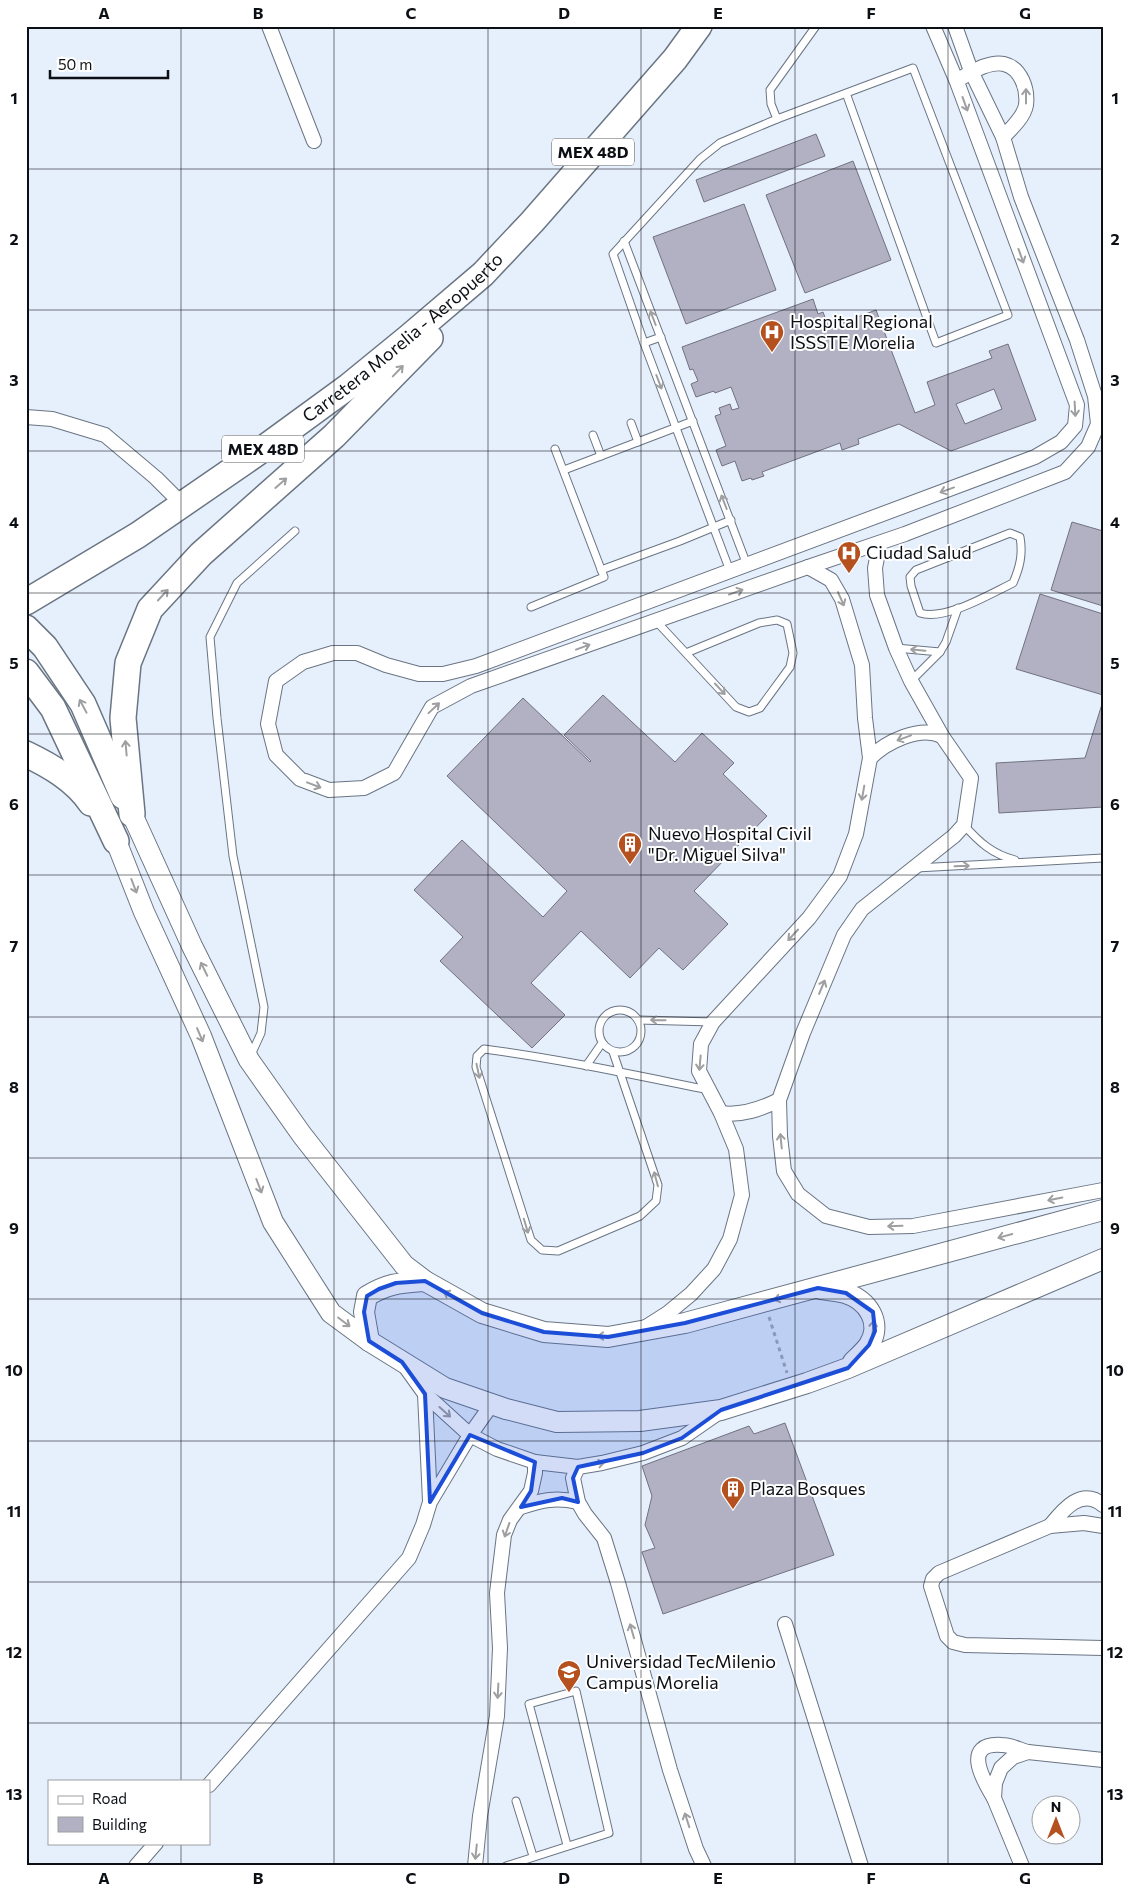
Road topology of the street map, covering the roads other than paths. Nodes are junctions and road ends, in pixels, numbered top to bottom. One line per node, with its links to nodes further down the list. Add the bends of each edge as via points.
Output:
1 (269, 26): 11 (street)
2 (699, 26): 13 (highway, Carretera Morelia - Aeropuerto / MEX 48D, via 675,59)
3 (816, 26): 9 (lane, via 770,90)
4 (933, 26): 7 (street)
5 (955, 26): 6 (street)
6 (971, 71): 7 (street); 10 (street); 10 (street, one-way to 6, via 1026,107 1026,87 1018,72 1004,64)
7 (957, 82): 30 (street, one-way to 30, via 1077,405 1075,426 1061,442 1035,457)
8 (846, 93): 8 (lane, via 913,68 1008,315 936,343); 9 (lane)
9 (777, 119): 12 (lane, via 720,143 700,159)
10 (1003, 137): 29 (street, via 1021,197 1077,340 1095,396 1098,424 1088,448 1065,472)
11 (314, 141)
12 (624, 241): 14 (lane, one-way to 12); 15 (lane, via 613,254)
13 (483, 274): 25 (highway, Carretera Morelia - Aeropuerto / MEX 48D, via 349,386); 47 (highway, one-way to 13, via 123,718 128,663 150,609 201,554 334,436 430,338)
14 (661, 337): 15 (lane); 17 (lane)
15 (644, 343): 19 (lane, one-way to 19)
16 (26, 417): 25 (street, via 52,419 105,435)
17 (693, 421): 19 (lane); 26 (lane, one-way to 17)
18 (631, 423): 21 (lane)
19 (676, 427): 21 (lane); 27 (lane)
20 (594, 435): 23 (lane)
21 (638, 442): 23 (lane)
22 (555, 449): 24 (lane)
23 (601, 456): 24 (lane)
24 (564, 470): 32 (lane)
25 (182, 504): 34 (highway, Carretera Morelia - Aeropuerto / MEX 48D, via 138,535)
26 (730, 520): 27 (lane); 30 (lane)
27 (713, 528): 32 (lane); 33 (lane)
28 (295, 531): 57 (lane, via 237,583 210,637 233,856 264,1008 261,1033)
29 (880, 543): 31 (street); 39 (street, via 875,568 876,595)
30 (747, 564): 33 (street)
31 (808, 567): 37 (street, one-way to 31); 46 (street, one-way to 46, via 830,580 842,599 862,665)
32 (601, 570): 35 (lane, via 604,577)
33 (730, 571): 37 (street, one-way to 37, via 476,666 443,674 419,674 357,653 333,653 303,662 276,681 268,724 276,755 300,779 321,788 364,788 394,773 432,707 444,700 472,686)
34 (26, 602)
35 (531, 607)
36 (958, 608): 36 (lane, via 1013,583 1020,565 1020,537 1010,533 916,570 910,577 920,613 937,614); 40 (lane)
37 (656, 621): 41 (lane)
38 (26, 628): 47 (highway, one-way to 38, via 82,704 45,647)
39 (896, 648): 40 (lane, one-way to 39); 43 (street)
40 (940, 652): 43 (lane)
41 (686, 653): 41 (lane, one-way to 41, via 736,707 749,712 760,708 790,667 793,653 788,624 777,620 758,622)
42 (26, 672): 49 (highway, via 53,708)
43 (911, 681): 44 (street)
44 (942, 736): 46 (street, one-way to 46, via 934,732 906,736 878,750); 48 (street, via 971,778)
45 (26, 754): 49 (highway, via 47,764 80,788)
46 (870, 758): 54 (street, one-way to 54, via 856,834 840,876 809,918)
47 (132, 814): 57 (street, one-way to 47)
48 (964, 824): 51 (lane, via 987,849); 52 (street)
49 (116, 841): 69 (street, one-way to 69, via 144,912 201,1036 273,1222 331,1313)
50 (1103, 858): 51 (lane)
51 (1020, 862): 52 (lane, one-way to 51)
52 (913, 869): 61 (street, one-way to 52, via 802,1033 844,935 862,909)
53 (638, 1020): 54 (lane, one-way to 53); 55 (lane, via 633,1014 619,1010 605,1016 598,1029); 56 (lane, via 641,1027 639,1041 628,1051)
54 (714, 1022): 60 (street, one-way to 60, via 701,1044 699,1072)
55 (602, 1043): 56 (lane); 58 (lane)
56 (613, 1052): 59 (lane)
57 (248, 1060): 66 (street, via 302,1136 404,1265)
58 (586, 1066): 59 (lane); 59 (lane, one-way to 59, via 484,1049 477,1056 476,1067 531,1240 542,1250 558,1251 640,1216 656,1201 658,1185)
59 (621, 1072): 60 (lane)
60 (709, 1090): 62 (street)
61 (779, 1100): 62 (street, via 757,1111); 63 (street, one-way to 61, via 913,1226 869,1227 826,1216 798,1194 784,1170)
62 (721, 1113): 68 (street, via 736,1149 742,1194 730,1239 714,1269 691,1294)
63 (1103, 1190)
64 (1103, 1210): 67 (street, one-way to 67)
65 (1103, 1259): 71 (street)
66 (425, 1281): 68 (street, one-way to 66, via 608,1337 544,1332 482,1313); 69 (street, via 396,1283 367,1296 364,1312)
67 (818, 1288): 68 (street, one-way to 68, via 684,1323); 71 (street, one-way to 67, via 872,1338 875,1331 873,1312 846,1293)
68 (640, 1331)
69 (369, 1341): 70 (street)
70 (402, 1362): 72 (street); 73 (street, via 444,1388)
71 (848, 1368): 74 (street)
72 (425, 1394): 75 (street, one-way to 75); 78 (street)
73 (492, 1404): 74 (street, via 557,1422 640,1421); 75 (street)
74 (721, 1410): 77 (street, one-way to 74, via 643,1453 682,1438)
75 (470, 1435): 76 (street); 78 (street)
76 (535, 1462): 77 (street); 81 (street, via 531,1491)
77 (578, 1467): 79 (street, via 573,1478)
78 (430, 1502): 88 (street, via 409,1558)
79 (578, 1502): 81 (street, via 562,1498); 97 (street, one-way to 79, via 670,1770 604,1538)
80 (1103, 1505): 82 (street, via 1085,1499 1072,1502)
81 (521, 1507): 95 (street, one-way to 95, via 510,1520 504,1535 497,1592 500,1648 497,1716)
82 (1050, 1526): 83 (street, via 1084,1523); 85 (street, via 933,1579 932,1586 947,1636 953,1642 965,1645)
83 (1103, 1526)
84 (785, 1624): 98 (street)
85 (1103, 1648)
86 (1028, 1752): 87 (street); 89 (street, via 1013,1757 1001,1768); 89 (street, via 1003,1745 988,1746 980,1752 977,1766)
87 (1103, 1760)
88 (210, 1784)
89 (994, 1798): 99 (street)
90 (516, 1801): 93 (lane)
91 (155, 1844): 94 (street)
92 (567, 1845): 92 (lane, via 529,1704 576,1690 609,1833); 93 (lane)
93 (533, 1856): 96 (lane)
94 (136, 1866)
95 (475, 1866)
96 (506, 1866)
97 (704, 1866)
98 (861, 1866)
99 (1022, 1866)

